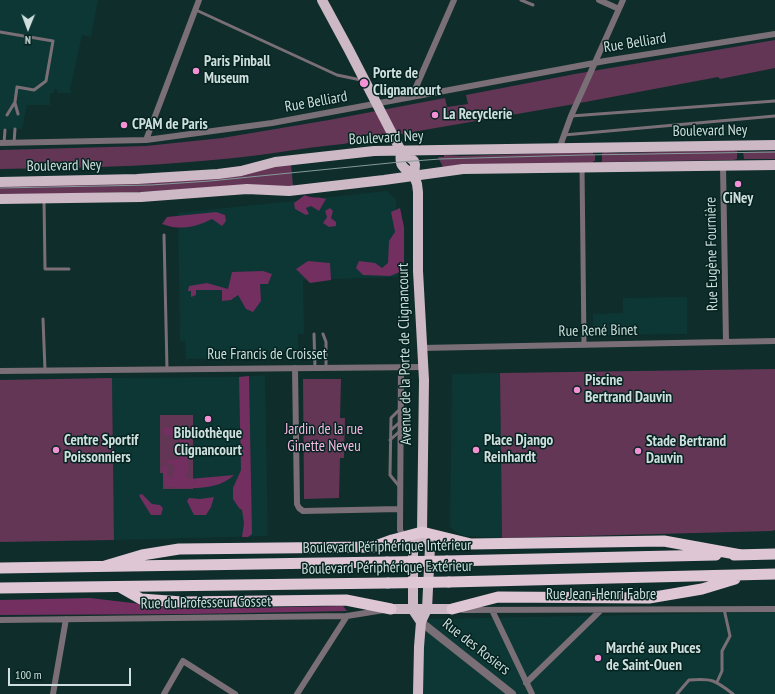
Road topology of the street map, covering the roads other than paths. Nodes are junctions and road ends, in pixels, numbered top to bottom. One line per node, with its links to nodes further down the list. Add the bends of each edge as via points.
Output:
1 (199, 0): 9 (street)
2 (322, 0): 13 (main road)
3 (454, 0): 14 (street, via 416,87)
4 (521, 0): 7 (lane)
5 (599, 0): 8 (street)
6 (623, 0): 8 (street)
7 (533, 5)
8 (619, 9): 12 (street)
9 (196, 10): 13 (lane, via 337,75); 25 (street)
10 (0, 32): 16 (lane, via 53,41 46,82 34,90 17,87)
11 (775, 34): 12 (street, Rue Belliard)
12 (595, 63): 14 (street, Rue Belliard); 20 (street)
13 (365, 80): 17 (main road)
14 (416, 96): 17 (street, Rue Belliard)
15 (775, 101): 20 (lane)
16 (15, 102): 18 (lane); 19 (lane)
17 (377, 104): 25 (street, Rue Belliard, via 272,124); 30 (main road)
18 (18, 114)
19 (8, 115)
20 (571, 116): 24 (street)
21 (775, 116): 24 (lane)
22 (15, 129): 27 (lane)
23 (5, 130): 26 (lane)
24 (564, 135): 29 (street)
25 (146, 140): 27 (street, Rue Belliard)
26 (2, 143): 27 (street, Rue Belliard)
27 (14, 143)
28 (775, 145): 29 (main road, Boulevard Ney)
29 (559, 149): 30 (main road, Boulevard Ney)
30 (401, 151): 34 (main road, via 402,166); 35 (main road, Boulevard Ney, via 275,162 218,174 130,180)
31 (775, 165): 32 (main road)
32 (723, 166): 33 (main road); 44 (street, Rue Eugène Fournière)
33 (582, 167): 34 (main road, via 463,169); 45 (street)
34 (414, 176): 36 (main road, via 289,191 253,188 141,197); 46 (main road, Avenue de la Porte de Clignancourt, via 418,192)
35 (0, 182)
36 (44, 198): 37 (main road); 39 (lane, via 45,269)
37 (0, 200)
38 (164, 235): 52 (lane)
39 (69, 269)
40 (43, 319): 53 (lane)
41 (314, 334): 50 (lane)
42 (323, 334): 51 (lane, via 326,342)
43 (775, 341): 44 (street, Rue René Binet)
44 (726, 342): 45 (street, Rue René Binet)
45 (584, 344): 46 (street, Rue René Binet)
46 (421, 348): 48 (main road, Avenue de la Porte de Clignancourt)
47 (401, 367): 48 (street, Rue Francis de Croisset); 51 (street, Rue Francis de Croisset); 55 (street, Avenue de la Porte de Clignancourt)
48 (423, 367): 62 (main road, Avenue de la Porte de Clignancourt)
49 (294, 368): 50 (street, Rue Francis de Croisset); 52 (street, Rue Francis de Croisset); 61 (street, via 299,508 303,511)
50 (315, 368): 51 (street, Rue Francis de Croisset)
51 (326, 368)
52 (167, 369): 53 (street, Rue Francis de Croisset)
53 (45, 370): 54 (street, Rue Francis de Croisset)
54 (0, 371)
55 (400, 409): 56 (street, Avenue de la Porte de Clignancourt); 57 (lane, via 391,418)
56 (400, 422): 57 (lane); 58 (street, Avenue de la Porte de Clignancourt)
57 (390, 430): 59 (lane)
58 (400, 431): 59 (lane); 60 (street, Avenue de la Porte de Clignancourt)
59 (390, 440): 60 (lane, via 390,475)
60 (400, 487): 61 (street, Avenue de la Porte de Clignancourt)
61 (400, 509): 63 (street, Avenue de la Porte de Clignancourt, via 400,530)
62 (422, 532): 63 (highway); 64 (main road); 66 (highway, via 471,544 664,541); 74 (main road, Avenue de la Porte de Clignancourt, via 430,547)
63 (404, 537): 64 (street); 67 (highway, via 373,547 178,549 142,555)
64 (414, 545): 77 (main road)
65 (775, 554): 66 (highway, Boulevard Périphérique Intérieur)
66 (741, 555): 67 (highway, Boulevard Périphérique Intérieur, bridge)
67 (105, 566): 68 (highway, Boulevard Périphérique Intérieur)
68 (0, 568)
69 (748, 574): 70 (highway, Boulevard Périphérique Extérieur); 71 (highway, Boulevard Périphérique Extérieur, bridge, via 410,583); 78 (highway, via 702,589 649,598 498,597)
70 (775, 574)
71 (120, 587): 72 (highway, Boulevard Périphérique Extérieur); 73 (highway, via 141,599 182,602 346,600)
72 (0, 588)
73 (391, 609): 77 (main road, Rue du Professeur Gosset); 81 (street, Rue du Professeur Gosset)
74 (427, 609): 77 (main road, Rue Jean-Henri Fabre); 78 (main road, Rue Jean-Henri Fabre); 84 (main road, Avenue de la Porte de Clignancourt)
75 (724, 609): 76 (street, Rue Jean-Henri Fabre); 80 (street, Rue Jean-Henri Fabre); 85 (lane, via 730,636 722,651 722,671)
76 (775, 609)
77 (413, 610): 84 (main road)
78 (452, 610): 79 (street, Rue Jean-Henri Fabre)
79 (492, 610): 80 (street, Rue Jean-Henri Fabre); 86 (street)
80 (601, 610): 86 (street)
81 (347, 616): 82 (street, Rue du Professeur Gosset); 90 (street)
82 (66, 619): 83 (street, Rue du Professeur Gosset); 88 (street)
83 (0, 620)
84 (422, 622): 91 (main road, Avenue de la Porte de Clignancourt); 92 (street, Rue des Rosiers)
85 (717, 682): 94 (lane, via 707,679 689,680); 95 (lane)
86 (526, 683): 93 (street)
87 (233, 693): 89 (street, via 183,661)
88 (53, 694)
89 (164, 694)
90 (297, 694)
91 (418, 694)
92 (512, 694)
93 (532, 694)
94 (677, 694)
95 (733, 694)

